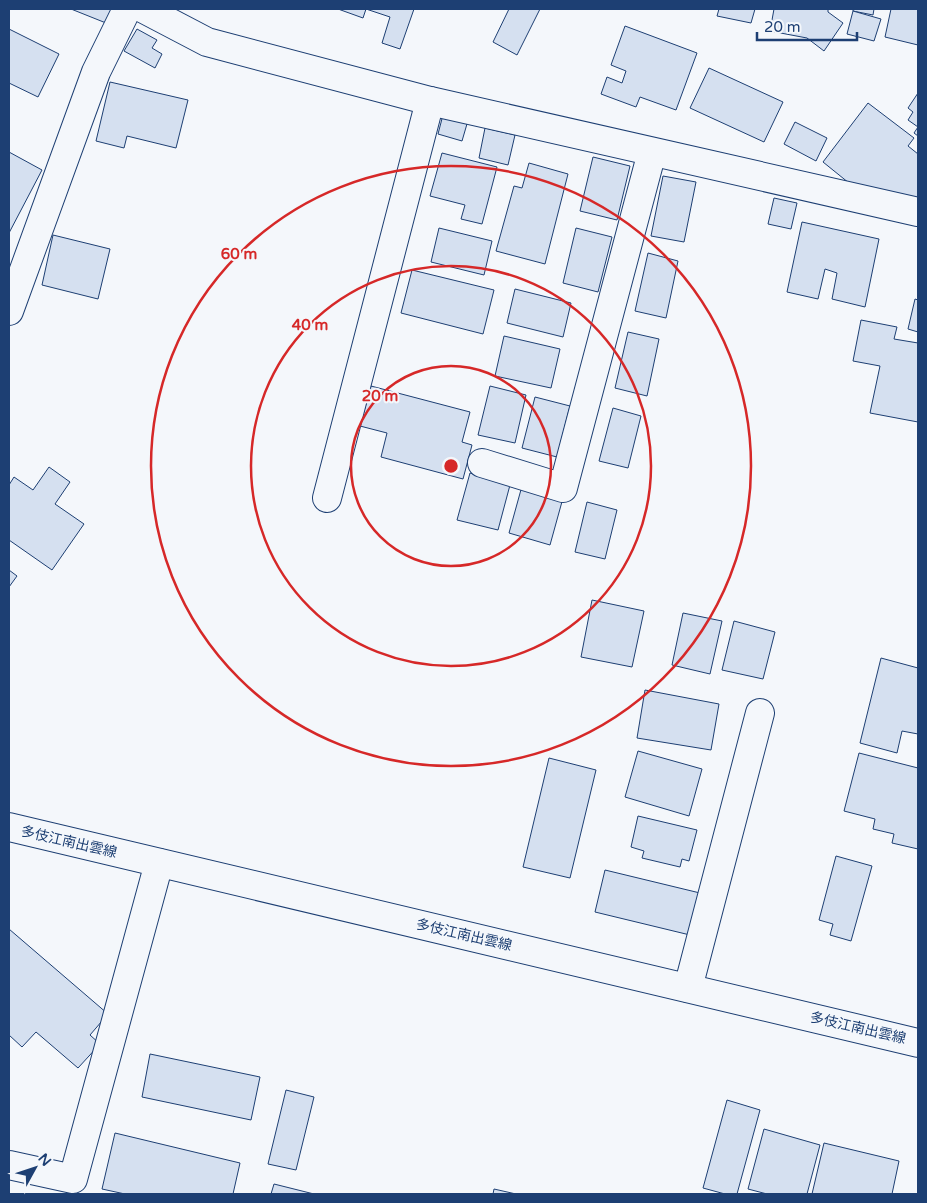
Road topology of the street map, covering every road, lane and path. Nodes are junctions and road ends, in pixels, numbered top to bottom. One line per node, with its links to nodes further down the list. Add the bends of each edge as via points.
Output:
1 (127, 9): 6 (street, via 96,72)
2 (144, 9): 3 (street, via 207,42)
3 (430, 101): 4 (street); 8 (street)
4 (652, 152): 5 (street); 7 (street, via 563,488)
5 (918, 212)
6 (9, 311)
7 (482, 463)
8 (327, 498)
9 (760, 713): 12 (street)
10 (9, 827): 11 (street, 多伎江南出雲線)
11 (159, 863): 12 (street, 多伎江南出雲線); 14 (street, via 73,1178)
12 (688, 988): 13 (street, 多伎江南出雲線)
13 (918, 1043)
14 (9, 1165)

